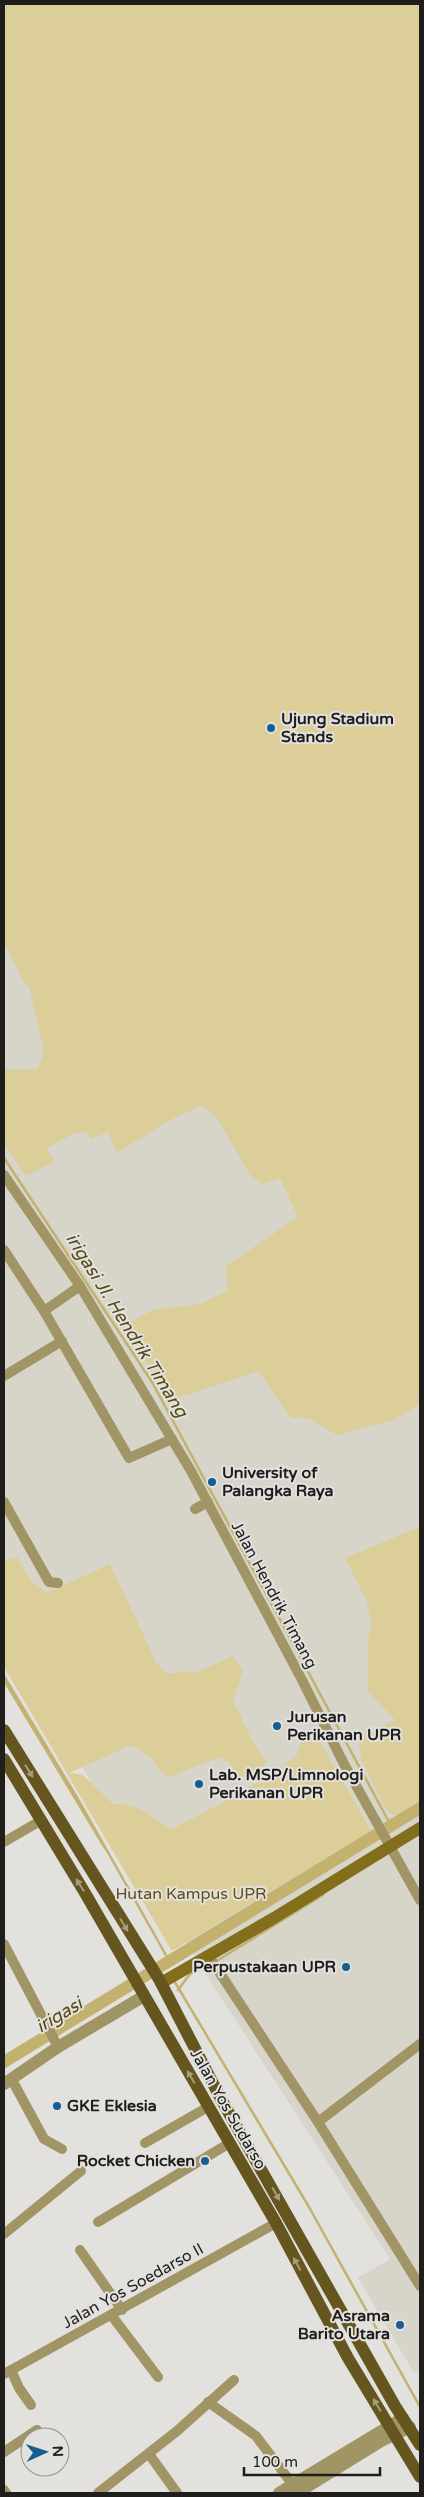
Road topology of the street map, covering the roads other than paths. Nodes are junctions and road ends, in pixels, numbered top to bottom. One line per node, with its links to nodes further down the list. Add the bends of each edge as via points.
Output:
1 (4, 1175): 3 (street, Jalan Hendrik Timang)
2 (4, 1250): 4 (street)
3 (80, 1286): 4 (street); 7 (street, Jalan Hendrik Timang)
4 (44, 1311): 5 (street)
5 (62, 1341): 6 (street); 7 (street, via 129,1458)
6 (4, 1376)
7 (172, 1439): 9 (street, Jalan Hendrik Timang)
8 (4, 1502): 11 (street, via 49,1582)
9 (208, 1502): 10 (street); 16 (street, Jalan Hendrik Timang)
10 (195, 1509)
11 (58, 1583)
12 (4, 1730): 18 (main road, one-way to 18)
13 (4, 1759): 14 (main road, Jalan Yos Sudarso)
14 (40, 1821): 17 (street); 19 (main road, Jalan Yos Sudarso)
15 (420, 1828): 16 (main road)
16 (386, 1839): 20 (street, Jalan Hendrik Timang); 22 (main road)
17 (4, 1842)
18 (82, 1856): 19 (main road); 23 (main road, Jalan Yos Sudarso, one-way to 23)
19 (68, 1865): 24 (main road, Jalan Yos Sudarso, one-way to 19)
20 (420, 1900)
21 (4, 1944): 25 (street)
22 (208, 1955): 23 (main road); 30 (street)
23 (162, 1980): 28 (main road, Jalan Yos Sudarso)
24 (142, 1993): 25 (street); 29 (main road, Jalan Yos Sudarso, one-way to 24)
25 (55, 2043): 27 (street)
26 (420, 2044): 30 (street)
27 (8, 2082): 33 (street, via 44,2139)
28 (222, 2099): 29 (main road); 47 (main road, Jalan Yos Sudarso, one-way to 47)
29 (208, 2107): 31 (street); 32 (main road, Jalan Yos Sudarso)
30 (318, 2122): 39 (street)
31 (145, 2143)
32 (228, 2144): 35 (street); 36 (main road, Jalan Yos Sudarso)
33 (62, 2149)
34 (81, 2171): 37 (street)
35 (98, 2222)
36 (276, 2224): 40 (street, Jalan Yos Soedarso II); 48 (main road, Jalan Yos Sudarso, one-way to 36, via 348,2358)
37 (4, 2234)
38 (80, 2250): 40 (street)
39 (420, 2286)
40 (122, 2310): 41 (street, Jalan Yos Soedarso II)
41 (112, 2316): 42 (street, Jalan Yos Soedarso II); 43 (street)
42 (8, 2372): 46 (street)
43 (158, 2377)
44 (234, 2380): 45 (street)
45 (208, 2402): 52 (street); 54 (street, via 256,2436)
46 (31, 2405)
47 (406, 2422): 48 (street); 50 (main road, Jalan Yos Sudarso)
48 (392, 2430): 53 (main road, Jalan Yos Sudarso); 54 (street)
49 (20, 2441): 51 (street)
50 (420, 2444)
51 (4, 2452)
52 (149, 2454): 57 (street); 58 (street)
53 (420, 2477)
54 (295, 2489): 59 (street)
55 (4, 2490): 56 (street)
56 (6, 2493)
57 (98, 2493)
58 (176, 2493)
59 (279, 2493)

